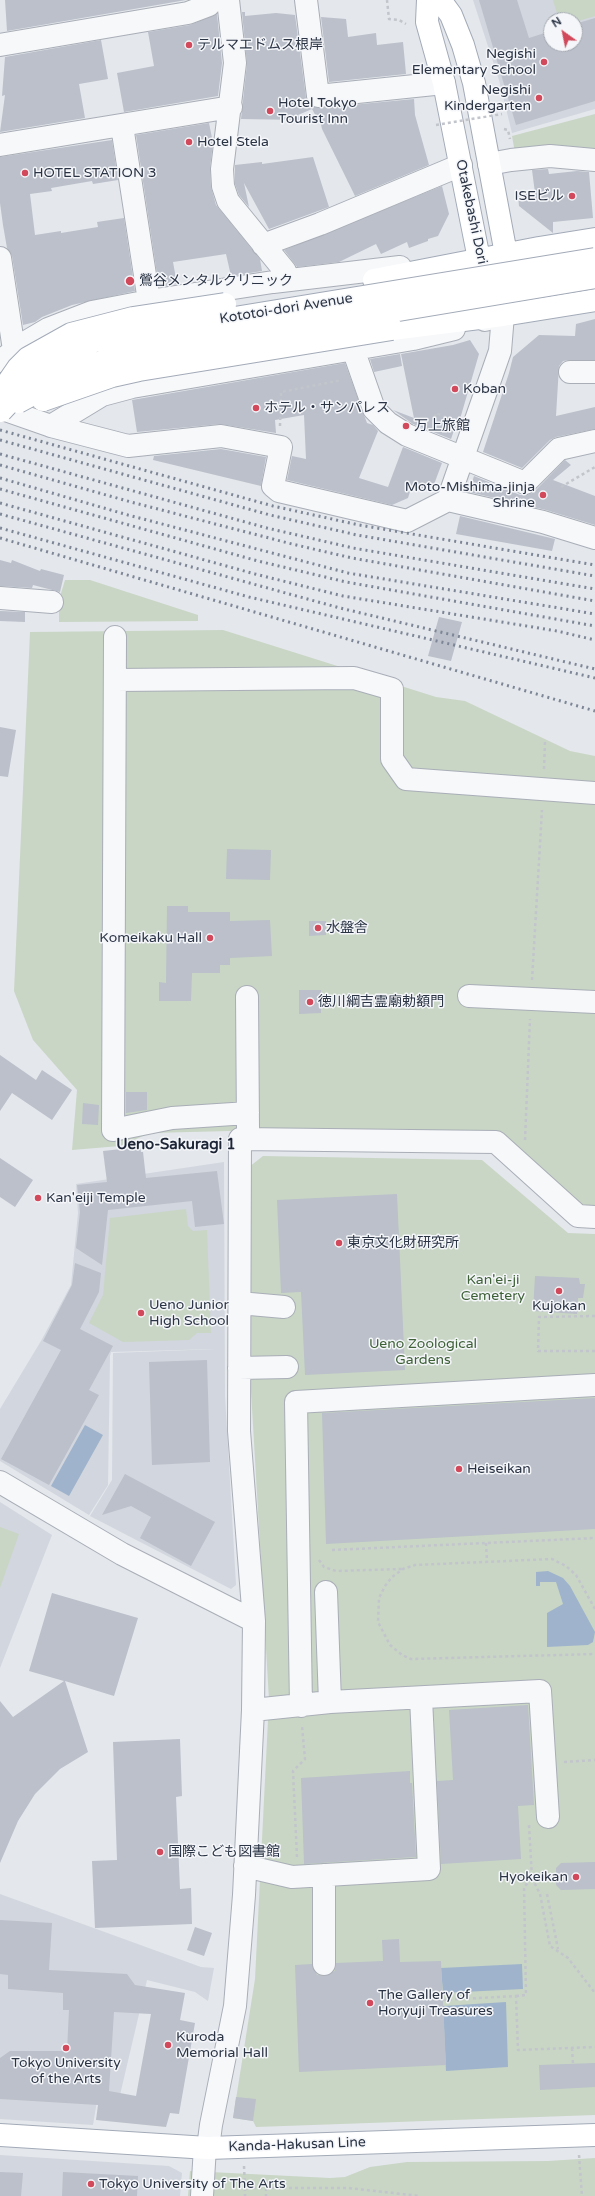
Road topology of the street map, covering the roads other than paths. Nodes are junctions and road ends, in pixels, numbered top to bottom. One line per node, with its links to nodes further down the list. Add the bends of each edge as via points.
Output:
1 (213, 0): 6 (street, via 209,5 188,13)
2 (228, 0): 8 (street, via 235,63)
3 (306, 0): 7 (street, via 318,96)
4 (428, 0): 7 (main road, Otakebashi Dori, via 427,22)
5 (440, 0): 13 (main road, Otakebashi Dori, via 451,15 463,45 474,83)
6 (0, 45)
7 (444, 83): 12 (main road, Otakebashi Dori)
8 (231, 107): 9 (street); 15 (street, via 222,169 223,186 228,200)
9 (122, 126): 10 (street); 23 (street)
10 (0, 145)
11 (595, 160): 13 (street, via 550,156)
12 (461, 164): 15 (street, via 320,224); 19 (main road, Otakebashi Dori)
13 (489, 164): 16 (main road, Otakebashi Dori)
14 (595, 239): 16 (main road)
15 (263, 245): 21 (street, via 285,270)
16 (506, 254): 19 (main road); 24 (main road, Otakebashi Dori)
17 (0, 258): 26 (street)
18 (595, 258): 30 (main road, Kototoi-dori Avenue, bridge, via 94,341 64,355 35,375)
19 (479, 259): 21 (street); 24 (main road, Otakebashi Dori); 30 (main road, bridge, via 317,290 102,324 71,334 28,358 9,381)
20 (595, 277): 30 (main road, Kototoi-dori Avenue, bridge, via 129,355 74,372)
21 (288, 280): 23 (street)
22 (595, 300): 24 (main road)
23 (149, 301): 26 (street, via 72,318 48,329); 29 (street)
24 (503, 315): 25 (street, via 413,339); 30 (main road, bridge, via 392,329 139,370 85,385 57,396); 33 (street, via 500,350)
25 (353, 349): 29 (street); 33 (street, via 374,409 388,423 406,435)
26 (7, 356)
27 (570, 372): 28 (street)
28 (595, 372)
29 (161, 382): 31 (street, via 102,395)
30 (0, 410): 31 (street)
31 (51, 426): 34 (street, via 128,446 221,436 281,447 273,486 279,491 406,521)
32 (595, 441): 33 (street, via 559,449 525,483)
33 (463, 457): 34 (street)
34 (448, 500): 35 (street, via 543,522)
35 (595, 538)
36 (0, 598): 37 (street)
37 (52, 602)
38 (115, 637): 39 (street)
39 (115, 680): 40 (street, via 354,678 392,689 392,759 406,779); 44 (street, via 113,1130 172,1118)
40 (595, 794)
41 (469, 996): 43 (street)
42 (247, 997): 44 (street)
43 (595, 1002)
44 (248, 1113): 45 (street)
45 (248, 1139): 46 (street, via 496,1142 578,1216); 47 (street, via 240,1139)
46 (595, 1217)
47 (239, 1303): 48 (street); 50 (street)
48 (284, 1307)
49 (287, 1367): 50 (street)
50 (239, 1368): 54 (street, via 239,1431)
51 (595, 1385): 57 (street, via 296,1402)
52 (0, 1482): 54 (street, via 122,1554)
53 (326, 1592): 56 (street)
54 (254, 1620): 58 (street)
55 (421, 1698): 56 (street); 59 (street, via 540,1691); 61 (street, via 429,1869)
56 (330, 1702): 57 (street)
57 (301, 1706): 58 (street)
58 (253, 1710): 60 (street)
59 (548, 1817)
60 (245, 1866): 61 (street, via 299,1877); 65 (street, via 235,2006)
61 (324, 1875): 62 (street)
62 (324, 1964)
63 (0, 2135): 65 (main road, Kanda-Hakusan Line)
64 (595, 2135): 65 (main road, Kanda-Hakusan Line)
65 (207, 2147): 66 (street)
66 (202, 2196)

